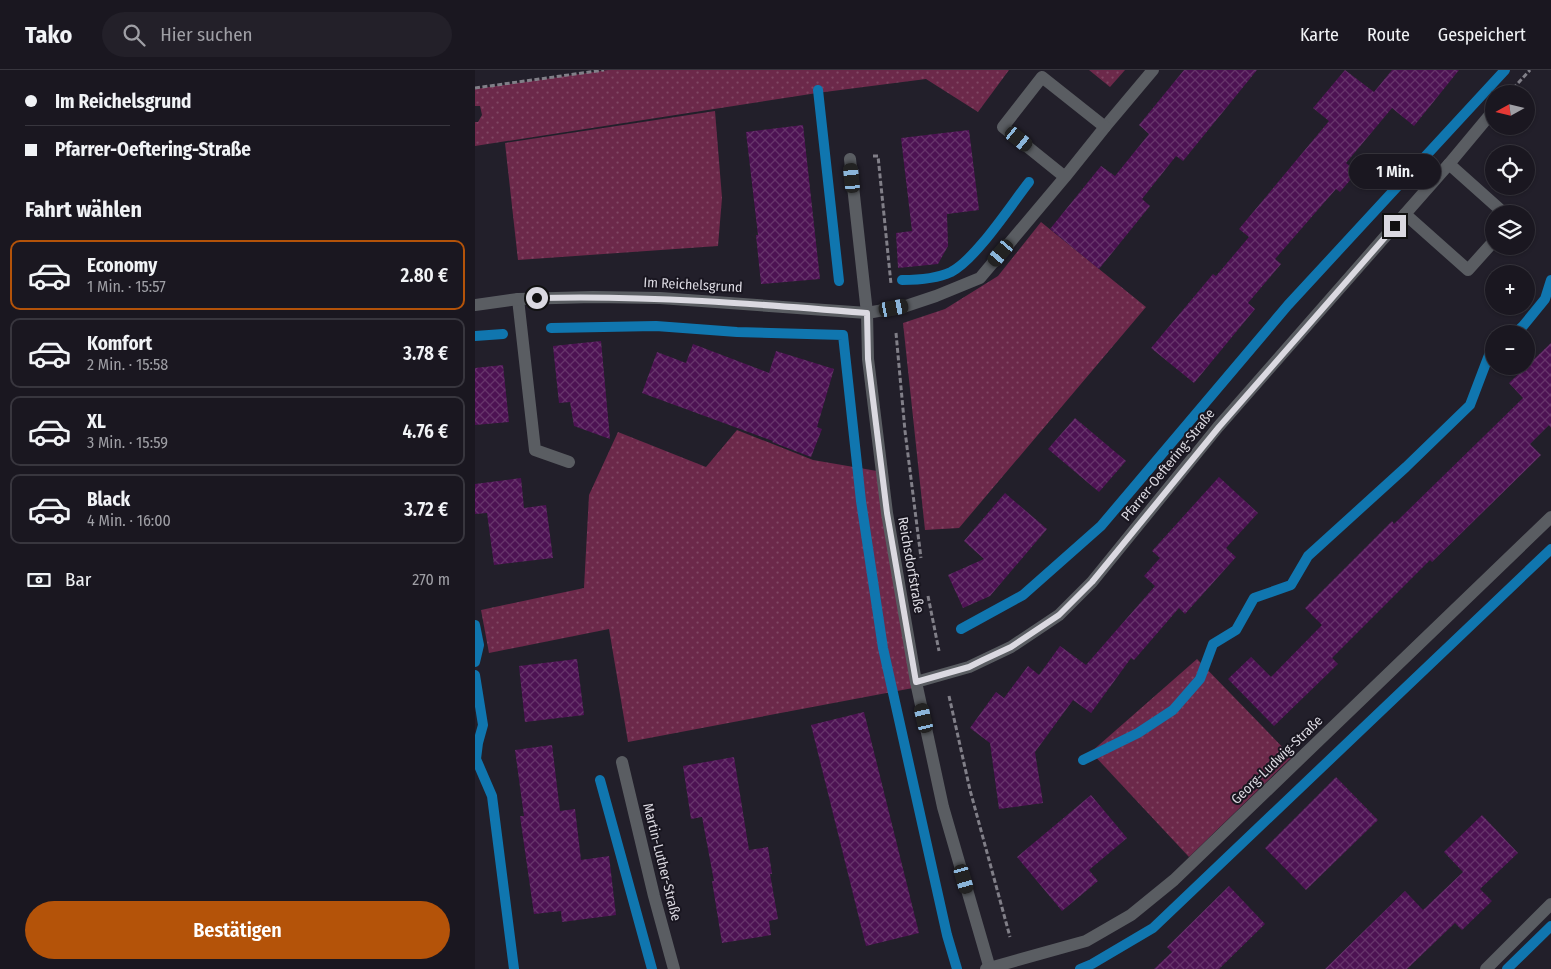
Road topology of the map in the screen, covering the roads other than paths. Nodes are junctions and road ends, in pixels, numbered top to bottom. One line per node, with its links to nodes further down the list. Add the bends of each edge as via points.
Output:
1 (1153, 70): 3 (street, Im Reichelsgrund)
2 (1485, 121): 5 (street, Pfarrer-Oeftering-Straße)
3 (1105, 127): 6 (street, Im Reichelsgrund); 6 (street, via 1042,77 1003,127)
4 (850, 159): 12 (street, Reichsdorfstraße)
5 (1449, 164): 7 (street); 8 (street, Pfarrer-Oeftering-Straße)
6 (1065, 177): 12 (street, Im Reichelsgrund, via 980,278 937,296)
7 (1495, 205)
8 (1405, 214): 9 (street, via 1468,270); 15 (street, Pfarrer-Oeftering-Straße, via 1219,427 1092,582 1059,615 1011,647 969,667)
9 (1485, 251)
10 (518, 299): 11 (street, Im Reichelsgrund); 12 (street, Im Reichelsgrund, via 661,298); 13 (street, via 535,450)
11 (475, 304)
12 (867, 313): 15 (street, Reichsdorfstraße, via 868,359 887,513)
13 (569, 462)
14 (1551, 517): 19 (street, Georg-Ludwig-Straße, via 1174,880 1131,915 1087,941)
15 (916, 682): 19 (street, Reichsdorfstraße, via 943,807)
16 (622, 762): 18 (street, Martin-Luther-Straße)
17 (1551, 904): 20 (street)
18 (674, 969)
19 (989, 969)
20 (1486, 969)

